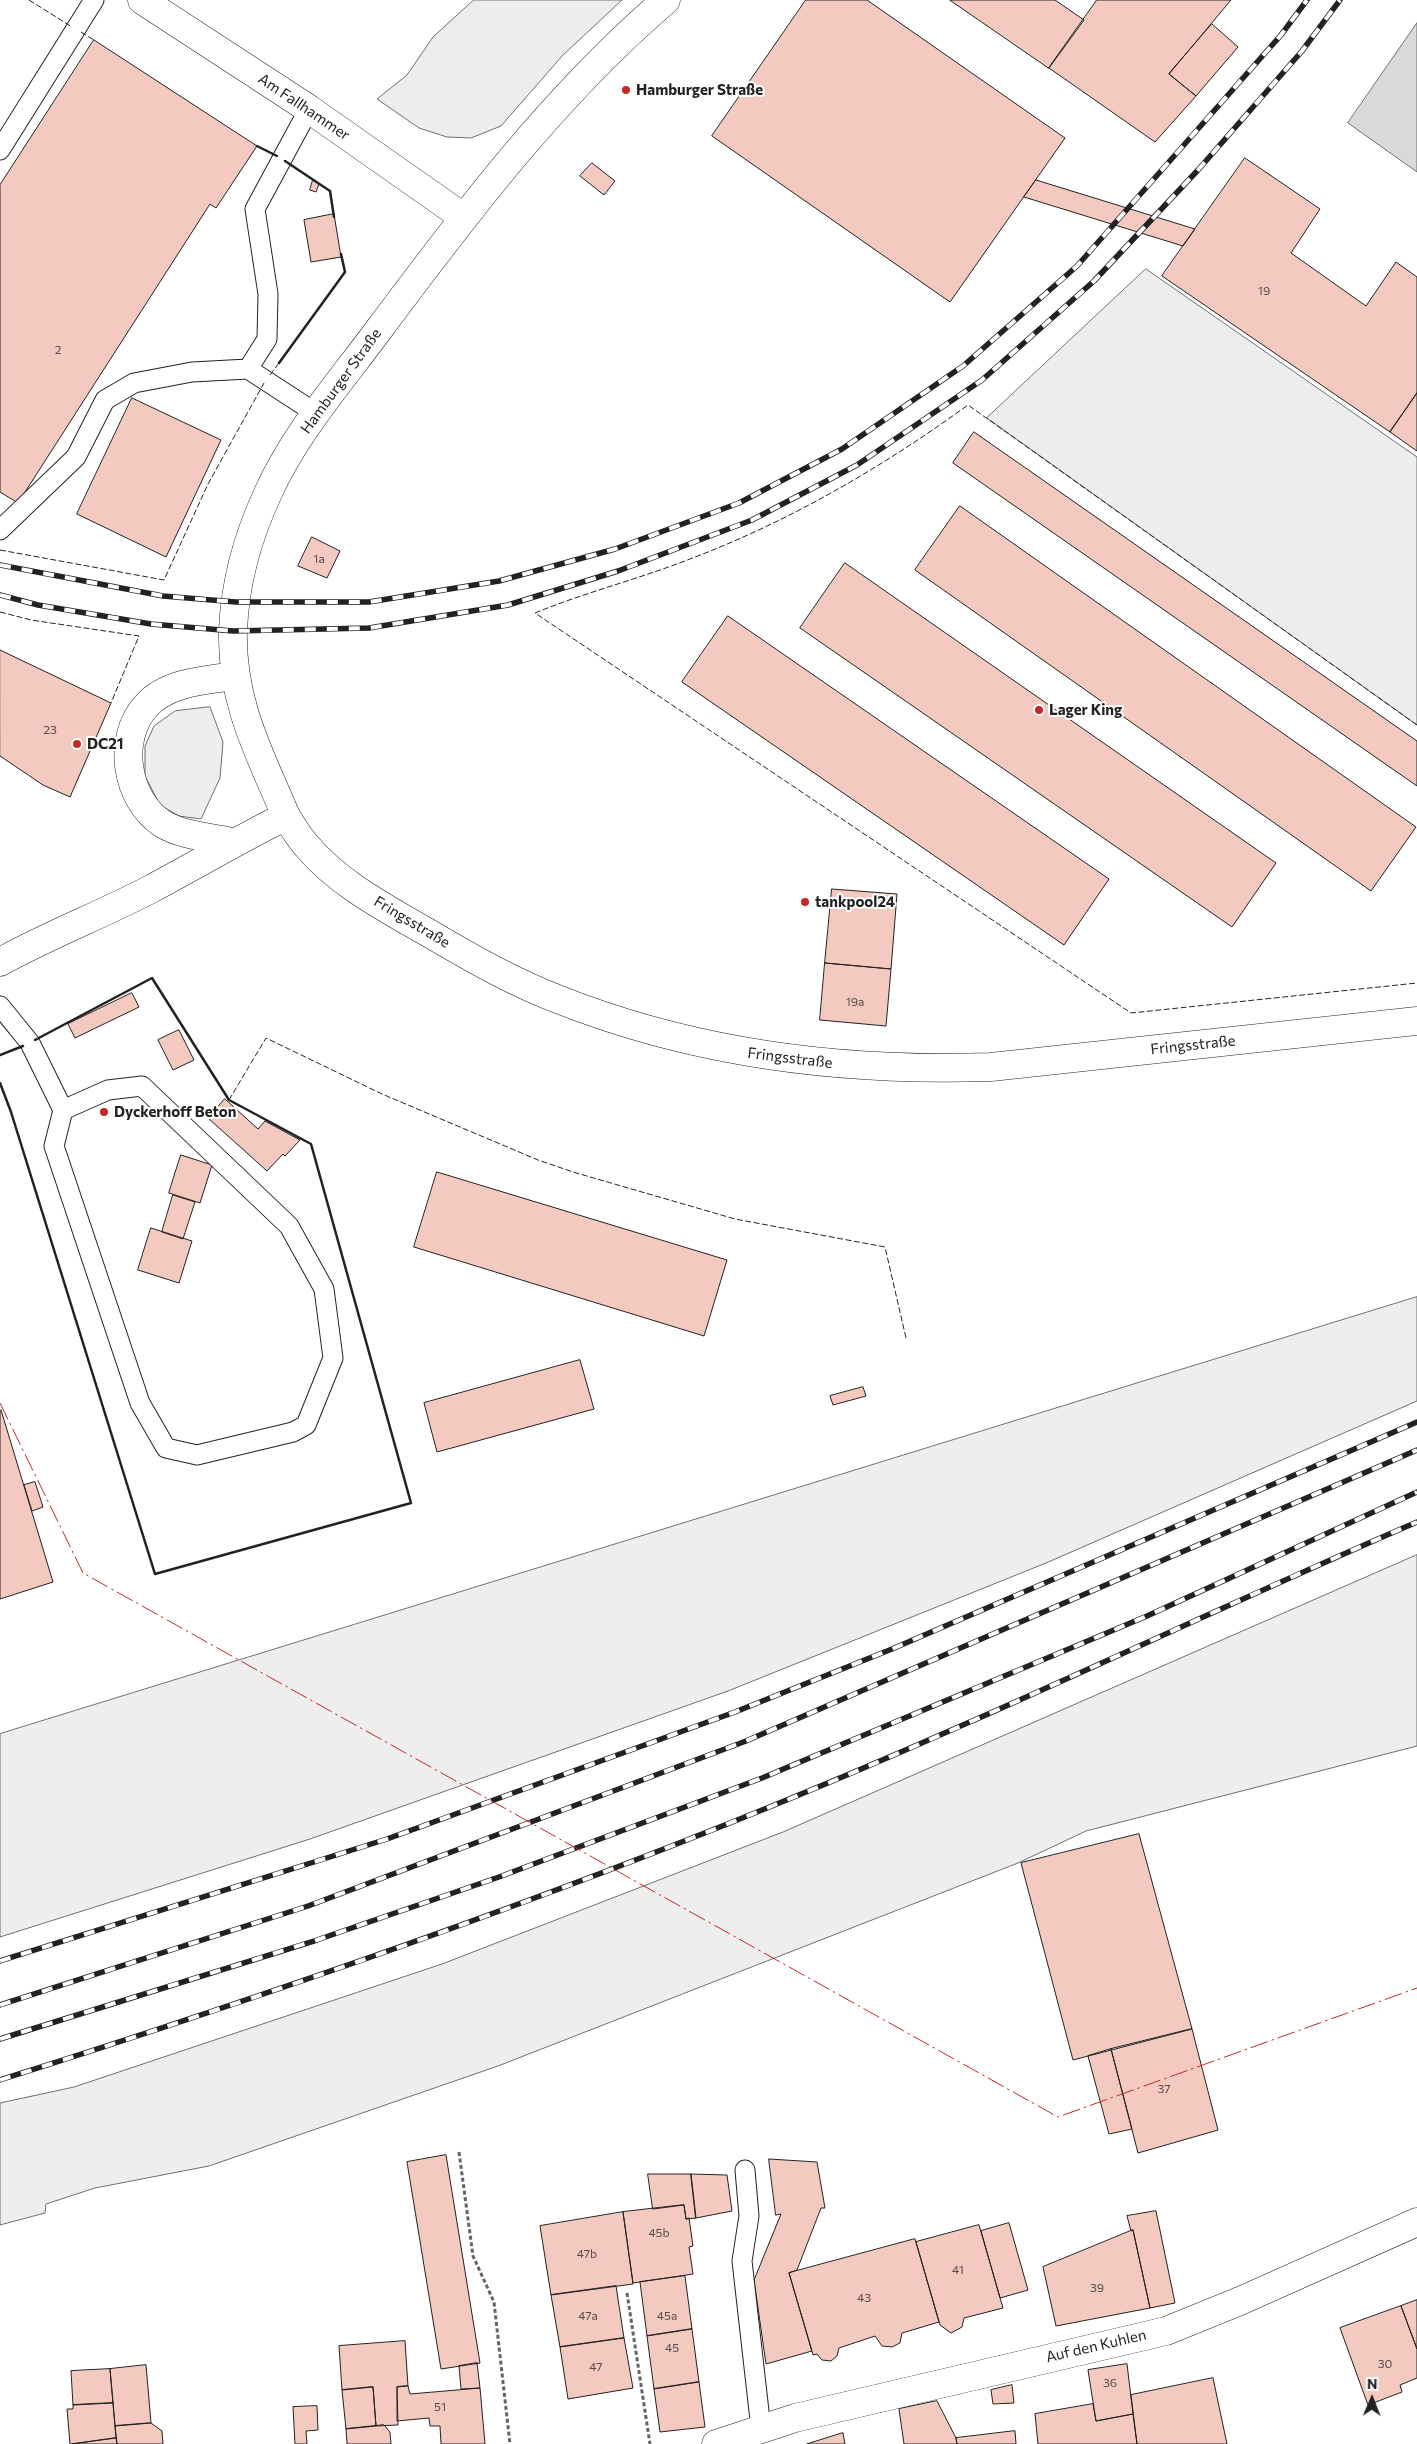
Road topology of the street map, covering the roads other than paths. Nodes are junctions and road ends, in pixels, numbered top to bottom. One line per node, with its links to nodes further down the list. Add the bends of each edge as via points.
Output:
1 (94, 0): 5 (lane)
2 (142, 0): 4 (street, Am Fallhammer)
3 (666, 0): 6 (street, Hamburger Straße, via 630,31 528,138)
4 (309, 109): 6 (street, Am Fallhammer); 7 (lane, via 255,209 268,294 267,339)
5 (0, 150)
6 (463, 217): 8 (street, Hamburger Straße)
7 (248, 369): 8 (lane); 9 (lane, via 192,372 134,382 105,400 76,457)
8 (317, 414): 10 (street, Hamburger Straße, via 290,452 268,492 248,540 233,631)
9 (0, 530)
10 (235, 676): 11 (street, Hamburger Straße, via 244,718); 12 (street, via 194,681 166,691 146,705 129,743 134,790 145,809 180,832)
11 (286, 816): 12 (street); 15 (street, Fringsstraße, via 306,845 332,870 380,905 482,963 559,1000 621,1022 684,1041 739,1051 842,1064 935,1069 991,1067)
12 (233, 842): 13 (street, via 151,888)
13 (0, 962)
14 (0, 1006): 16 (lane, via 30,1043)
15 (1417, 1021)
16 (63, 1110): 16 (lane, via 108,1090 142,1086 289,1226 324,1289 333,1358 306,1425 293,1432 197,1455 166,1448 140,1403 54,1146)
17 (745, 2170): 19 (lane, via 749,2216 742,2261)
18 (1417, 2222): 19 (street, Auf den Kuhlen, via 1166,2331 795,2418)
19 (761, 2429): 20 (street, Auf den Kuhlen)
20 (716, 2444)

